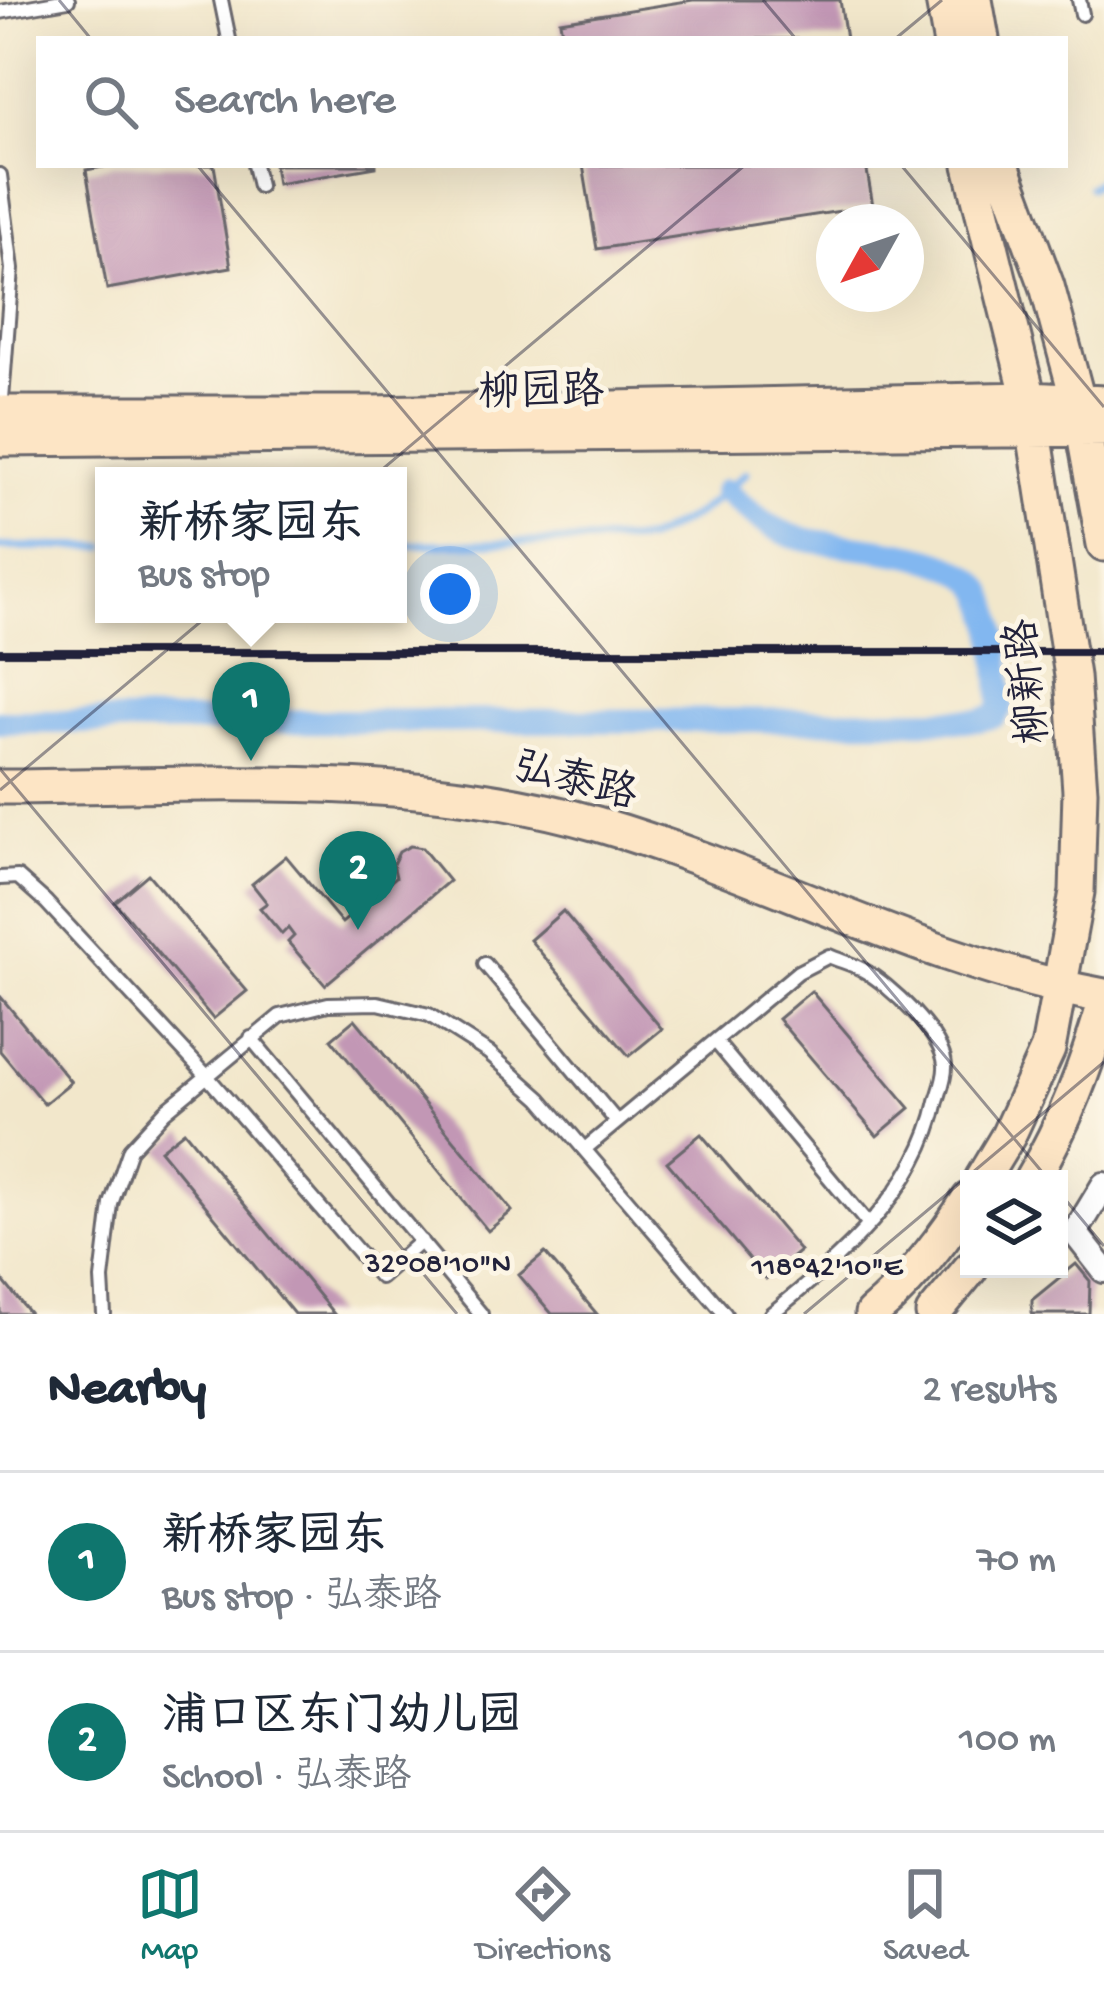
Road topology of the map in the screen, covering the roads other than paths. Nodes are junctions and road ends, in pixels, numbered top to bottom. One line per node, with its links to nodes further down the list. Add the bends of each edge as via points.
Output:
1 (68, 0): 5 (lane)
2 (221, 0): 6 (lane)
3 (943, 0): 7 (street)
4 (975, 0): 8 (street)
5 (0, 12)
6 (228, 36)
7 (949, 36)
8 (981, 36)
9 (255, 168): 13 (lane)
10 (972, 168): 14 (street, 柳新路)
11 (1003, 168): 16 (street)
12 (0, 175): 15 (lane, via 11,269)
13 (259, 186)
14 (1032, 413): 15 (street, 柳园路); 16 (street); 17 (street, 柳园路); 22 (street, 柳新路, via 1072,676 1080,791 1077,892)
15 (0, 415)
16 (1092, 415): 18 (street)
17 (0, 440)
18 (1104, 544)
19 (0, 788): 22 (street, 弘泰路, via 261,786 477,798 596,824)
20 (0, 878): 27 (lane, via 18,877 46,902)
21 (484, 964): 28 (lane)
22 (1061, 988): 23 (street, 弘泰路); 30 (street, 柳新路, via 1048,1049)
23 (1104, 995)
24 (1104, 1006): 31 (street, via 1084,1073)
25 (251, 1039): 27 (lane); 29 (lane, via 280,1016 328,1004 378,1003 429,1015 489,1053); 35 (lane)
26 (715, 1041): 28 (lane); 34 (lane); 34 (lane, via 829,956 866,971 932,1030 945,1064 935,1111 919,1158)
27 (206, 1076): 35 (lane, via 380,1277); 38 (lane, via 130,1149 111,1204)
28 (617, 1122): 29 (lane)
29 (586, 1148): 40 (lane)
30 (987, 1170)
31 (1037, 1170)
32 (1104, 1185): 36 (street, via 1075,1233)
33 (960, 1211): 42 (street)
34 (869, 1225): 41 (lane)
35 (421, 1241): 39 (lane)
36 (1104, 1270)
37 (963, 1278): 43 (street)
38 (104, 1314)
39 (481, 1314)
40 (725, 1314)
41 (770, 1314)
42 (872, 1314)
43 (933, 1314)

